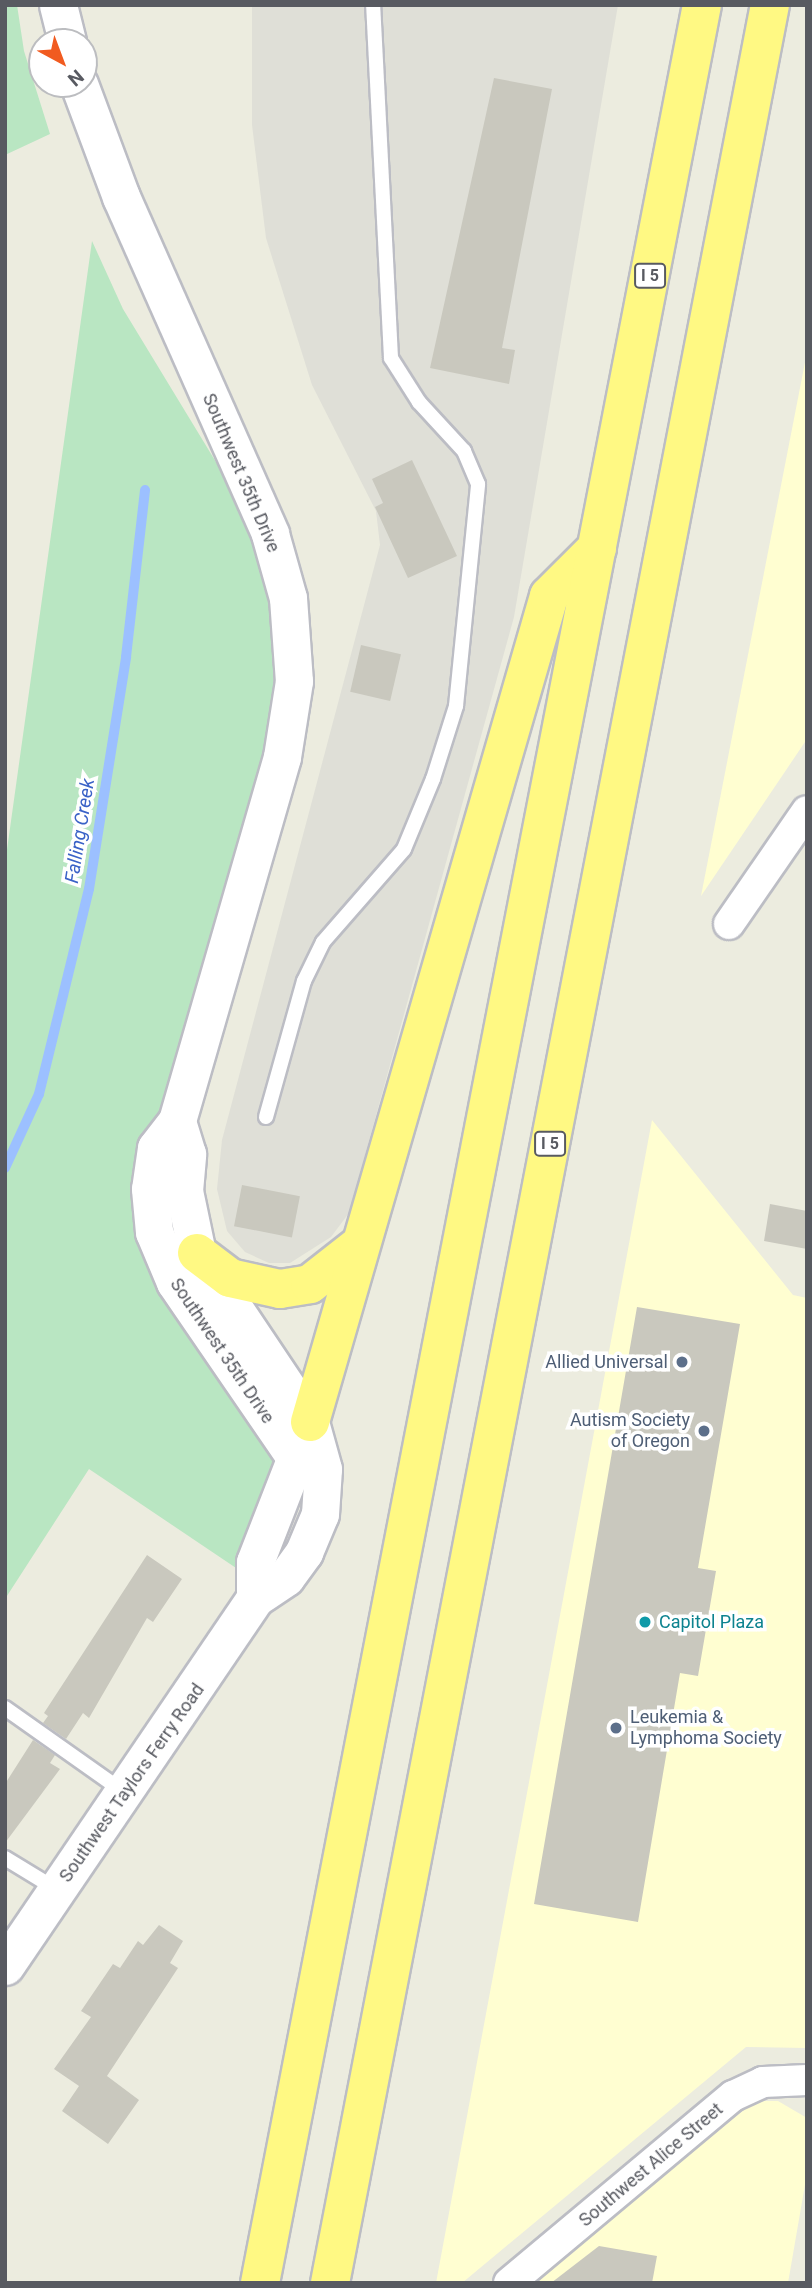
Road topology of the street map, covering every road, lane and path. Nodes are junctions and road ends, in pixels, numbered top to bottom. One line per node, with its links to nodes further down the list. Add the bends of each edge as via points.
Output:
1 (58, 5): 5 (street)
2 (373, 5): 10 (lane, via 391,358 419,402 464,451 478,484 456,706 433,779 404,849 323,942 304,981)
3 (702, 5): 7 (highway, I 5)
4 (770, 5): 24 (highway, I 5)
5 (64, 28)
6 (84, 98): 11 (street, Southwest 35th Drive, via 121,198 270,534 292,625 294,681 282,757)
7 (597, 548): 12 (highway, via 549,596); 23 (highway, I 5)
8 (807, 811): 9 (street)
9 (730, 924)
10 (266, 1117)
11 (177, 1121): 13 (street, Southwest 35th Drive, via 187,1154 187,1212); 15 (street, Southwest 35th Drive, via 156,1148 151,1179 161,1254 194,1314)
12 (357, 1247): 13 (highway, via 310,1284 280,1289 230,1278); 14 (highway)
13 (197, 1253): 14 (street, Southwest 35th Drive)
14 (310, 1422): 15 (street); 16 (street, Southwest Taylors Ferry Road, via 323,1469 320,1514 304,1552 286,1577)
15 (296, 1459): 16 (street, via 255,1562)
16 (254, 1598): 18 (street, Southwest Taylors Ferry Road)
17 (5, 1708): 18 (lane)
18 (125, 1793): 20 (street, Southwest Taylors Ferry Road)
19 (5, 1858): 20 (lane)
20 (57, 1889): 21 (street, Southwest Taylors Ferry Road)
21 (5, 1966)
22 (807, 2080): 25 (street, Southwest Alice Street, via 763,2082 733,2096)
23 (260, 2283)
24 (330, 2283)
25 (509, 2283)

